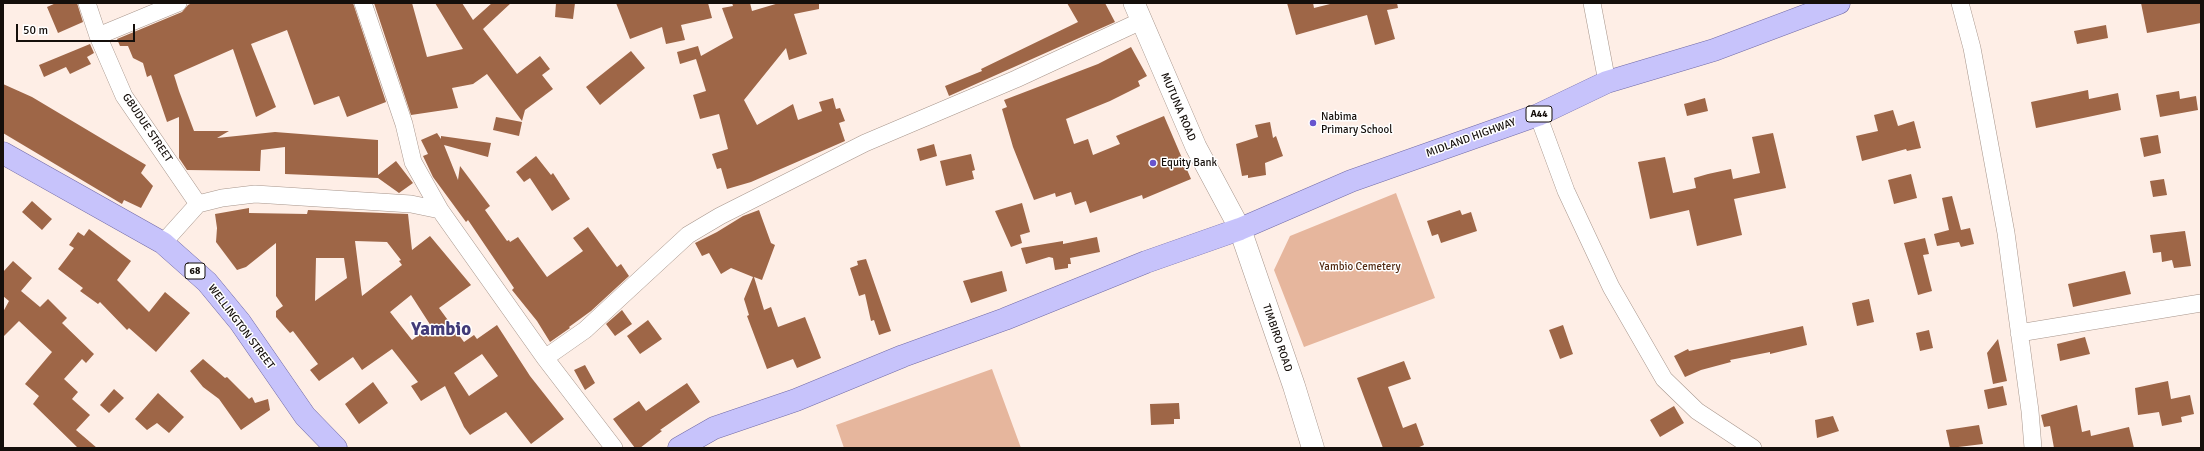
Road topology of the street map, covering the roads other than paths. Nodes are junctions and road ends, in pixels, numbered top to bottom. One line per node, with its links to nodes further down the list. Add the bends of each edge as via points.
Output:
1 (87, 3): 8 (street, GBUDUE STREET)
2 (178, 3): 8 (street)
3 (363, 3): 13 (street, via 404,124 412,162)
4 (1592, 3): 9 (street)
5 (1839, 3): 9 (main road, MIDLAND HIGHWAY / A44, via 1714,50)
6 (1960, 3): 17 (street, via 1972,48 2006,233)
7 (1138, 12): 14 (street, MUTUNA ROAD, via 1196,147); 18 (street, via 1016,79 865,143 720,216 688,235 586,330)
8 (98, 36): 12 (street, GBUDUE STREET, via 124,96)
9 (1607, 82): 10 (main road, MIDLAND HIGHWAY / A44)
10 (1538, 115): 14 (main road, MIDLAND HIGHWAY / A44, via 1352,181); 23 (street, via 1566,191 1611,287 1664,379 1697,411)
11 (3, 153): 15 (main road, WELLINGTON STREET / 68)
12 (198, 204): 13 (street, via 255,194 411,204); 15 (street)
13 (440, 210): 18 (street)
14 (1240, 229): 21 (main road, MIDLAND HIGHWAY, via 1146,262 1005,320 903,356 796,400 714,428); 22 (main road, TIMBIRO ROAD)
15 (163, 243): 19 (main road, WELLINGTON STREET / 68, via 207,282 240,322 305,416)
16 (2201, 303): 17 (street)
17 (2019, 333): 24 (street)
18 (545, 358): 20 (street)
19 (336, 448)
20 (614, 448)
21 (679, 448)
22 (1313, 448)
23 (1753, 448)
24 (2033, 448)

